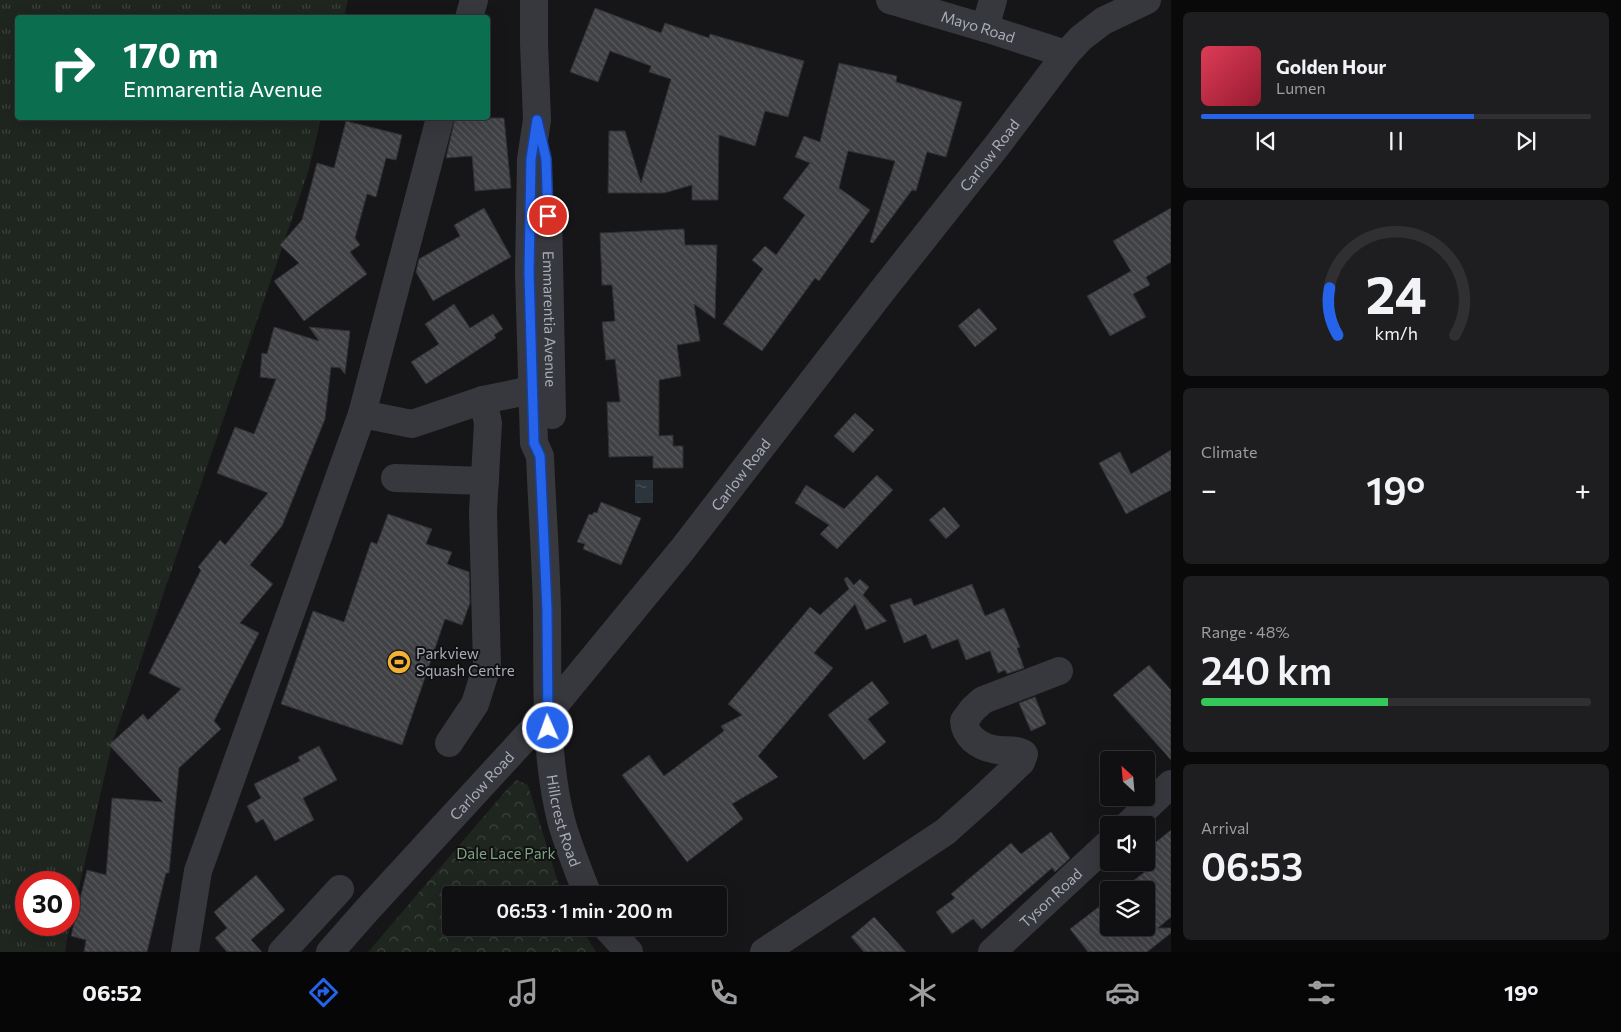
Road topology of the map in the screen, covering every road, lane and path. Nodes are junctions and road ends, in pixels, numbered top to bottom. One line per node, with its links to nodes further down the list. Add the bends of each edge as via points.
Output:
1 (474, 0): 6 (street)
2 (534, 0): 10 (street, Emmarentia Avenue, via 537,120 531,159 529,273)
3 (890, 0): 7 (street, Mayo Road)
4 (993, 0): 7 (street)
5 (1146, 0): 8 (street, Carlow Road, via 1103,21)
6 (470, 15)
7 (985, 28): 8 (street, Mayo Road)
8 (1066, 54): 16 (street, Carlow Road, via 682,550)
9 (439, 120): 12 (street)
10 (542, 390): 11 (street); 16 (street, Emmarentia Avenue, via 534,443 540,456)
11 (483, 400): 12 (street, via 412,424); 14 (street, via 488,423)
12 (362, 414): 24 (street, via 198,871)
13 (395, 478): 14 (street)
14 (485, 481): 17 (street, via 487,666 475,704)
15 (1059, 671): 28 (street, via 983,700 964,721 965,731 974,740 992,749 1024,754 1021,762 945,832)
16 (548, 712): 21 (street, Hillcrest Road, via 551,759 561,819); 26 (street, Carlow Road)
17 (449, 743)
18 (1171, 784): 19 (street)
19 (1137, 816)
20 (1100, 851): 29 (street, Tyson Road)
21 (584, 886)
22 (340, 889): 25 (street)
23 (614, 936): 27 (street)
24 (185, 952)
25 (282, 952)
26 (330, 952)
27 (629, 952)
28 (764, 952)
29 (992, 952)

